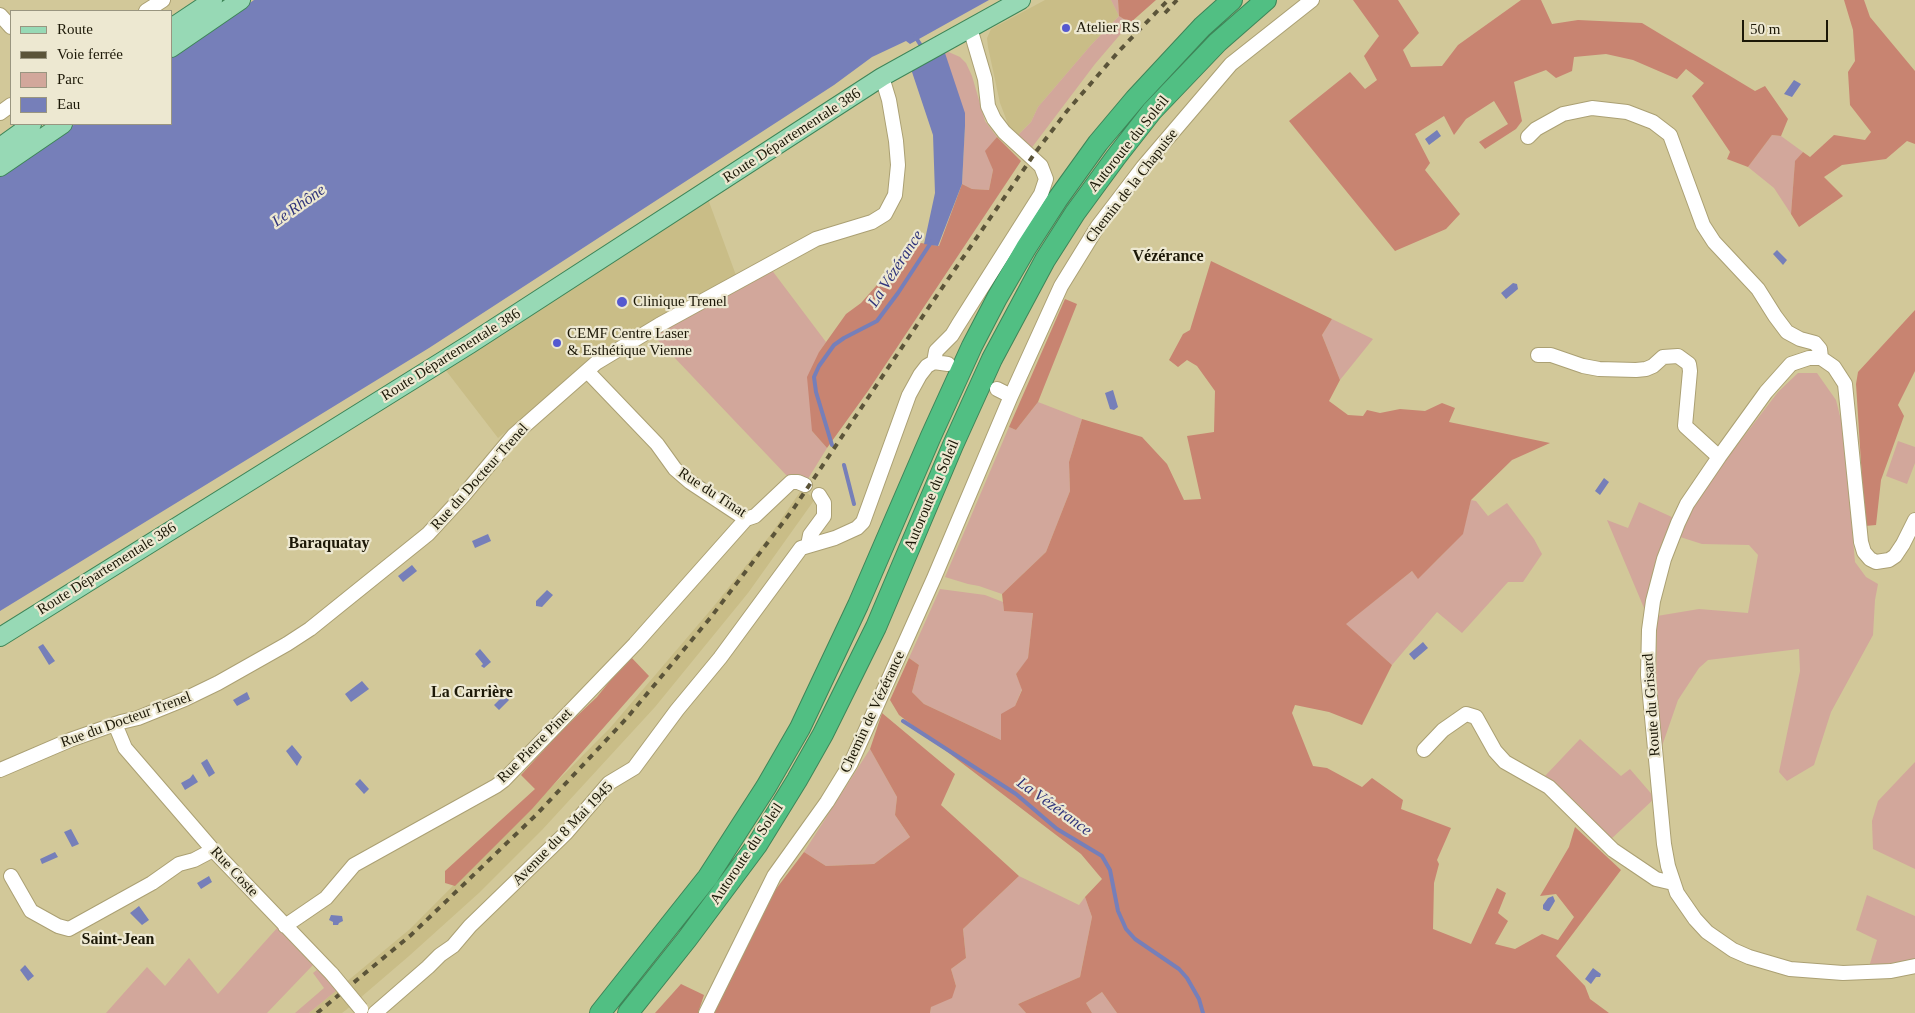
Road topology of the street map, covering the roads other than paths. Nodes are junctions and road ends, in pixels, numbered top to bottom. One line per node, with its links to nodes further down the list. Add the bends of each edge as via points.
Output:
1 (163, 0): 8 (street)
2 (213, 0): 11 (main road)
3 (241, 0): 13 (main road)
4 (1021, 0): 12 (main road, Route Départementale 386)
5 (1232, 0): 44 (highway, Autoroute du Soleil, via 1202,27 1098,143 1026,248 972,346 851,621 800,728 708,877)
6 (1266, 0): 45 (highway, Autoroute du Soleil, via 1218,42 1152,112 1075,213 1032,283 992,359 876,627 823,734 756,844)
7 (1312, 0): 26 (street, Chemin de la Chapuise, via 1231,64 1143,167 1098,226 1061,286)
8 (148, 10)
9 (0, 15): 10 (street)
10 (10, 26)
11 (172, 27)
12 (970, 28): 14 (main road, Route Départementale 386); 22 (street, via 994,119 1041,166 1046,179 1041,194 955,330 936,351)
13 (172, 47)
14 (882, 77): 24 (street, Rue du Docteur Trenel, via 889,100 898,165 895,195 885,214 872,222 816,239 659,325); 33 (main road, Route Départementale 386, via 470,344)
15 (31, 125): 18 (main road)
16 (62, 125): 19 (main road)
17 (1528, 137): 21 (street, via 1563,114 1592,108 1627,112 1653,122 1670,135 1703,224 1714,242 1758,289 1787,332 1814,343 1820,349)
18 (0, 147)
19 (0, 167)
20 (1538, 355): 27 (street, via 1552,355 1600,369 1636,370 1646,369 1663,357 1678,356 1689,364 1690,371 1685,426)
21 (1821, 358): 27 (street, Route du Grisard, via 1791,364); 31 (street, via 1834,367 1845,384 1864,552 1876,562 1889,560 1895,556)
22 (934, 362): 23 (street); 32 (street, via 920,375 909,395 863,522 842,535)
23 (948, 364)
24 (588, 372): 30 (street, Rue du Tinat, via 657,444 675,469); 34 (street, Rue du Docteur Trenel, via 514,435 428,534 310,629 202,691 153,713)
25 (997, 389): 26 (street)
26 (1011, 396): 46 (street, Chemin de Vézérance, via 851,763 774,876)
27 (1719, 457): 39 (street, Route du Grisard, via 1687,504 1671,540 1653,601 1649,630 1648,675 1664,844)
28 (805, 485): 30 (street, Rue du Tinat, via 791,482 755,516)
29 (819, 495): 32 (street, via 824,503 824,516 810,535)
30 (746, 519): 40 (street, Rue Pierre Pinet, via 635,644 504,780 354,865 326,898)
31 (1915, 520)
32 (808, 545): 43 (street, Avenue du 8 Mai 1945, via 796,553 634,768 609,783 566,833 453,946)
33 (0, 637)
34 (115, 724): 36 (street, Rue du Docteur Trenel); 37 (street, Rue Coste, via 125,748)
35 (1424, 750): 39 (street, via 1443,730 1466,714 1476,717 1505,762 1549,788 1613,850 1656,879)
36 (0, 770)
37 (213, 850): 38 (street, via 179,864 152,883 69,929 31,910); 40 (street, Rue Coste)
38 (11, 876)
39 (1673, 883): 41 (street, Route du Grisard, via 1683,904 1707,932 1748,957 1790,969 1843,973 1892,971)
40 (285, 926): 42 (street, Rue Coste, bridge, via 332,974)
41 (1915, 966)
42 (362, 1011)
43 (375, 1013)
44 (600, 1013)
45 (628, 1013)
46 (706, 1013)

